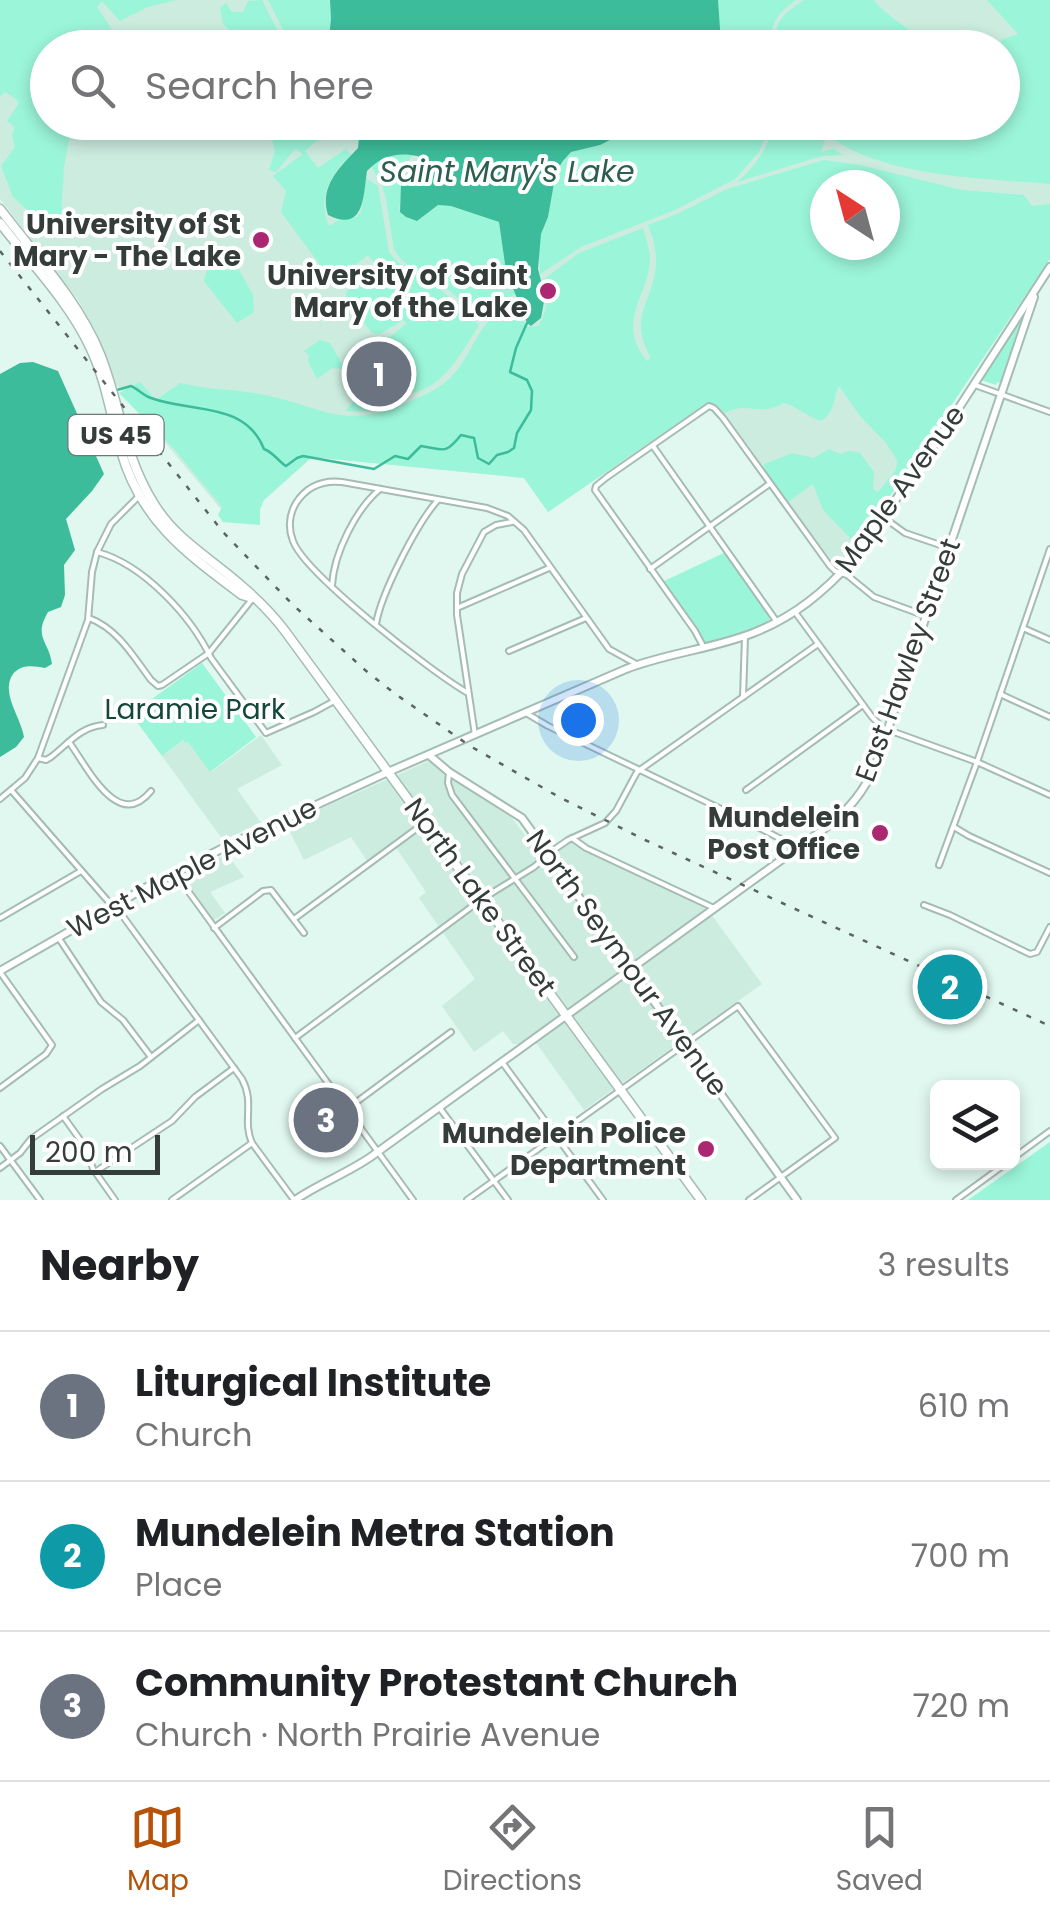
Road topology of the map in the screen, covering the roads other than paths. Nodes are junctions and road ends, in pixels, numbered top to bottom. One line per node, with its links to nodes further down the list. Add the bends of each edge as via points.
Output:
1 (0, 209): 11 (main road, North Lake Street / US 45, via 88,328)
2 (0, 223): 11 (main road, North Lake Street / US 45, via 88,344 121,452)
3 (1050, 267): 4 (street)
4 (1035, 290): 5 (street, Maple Avenue); 6 (street, East Hawley Street)
5 (974, 385): 6 (street); 13 (street, Maple Avenue)
6 (1001, 395): 7 (street); 16 (street, East Hawley Street)
7 (1050, 412)
8 (653, 445): 9 (street, via 712,407); 15 (street); 21 (street, via 596,487)
9 (769, 484): 15 (street); 22 (street)
10 (380, 489): 12 (street); 23 (street, via 363,505 335,562); 23 (street, via 321,483 301,496 291,515 294,543)
11 (143, 494): 18 (street, via 111,524); 24 (main road, North Lake Street / US 45, via 158,525 187,553)
12 (438, 499): 14 (street, via 494,510); 31 (street)
13 (883, 518): 16 (street); 22 (street, Maple Avenue)
14 (515, 522): 20 (street); 25 (street, via 481,537 459,582)
15 (710, 526): 21 (street); 30 (street)
16 (949, 548): 27 (street, East Hawley Street)
17 (1050, 549): 19 (street)
18 (97, 552): 28 (street); 38 (street, via 155,586)
19 (1048, 561): 32 (street)
20 (550, 567): 25 (street); 29 (street)
21 (650, 569): 36 (street)
22 (841, 573): 26 (street, Maple Avenue); 27 (street, via 874,596)
23 (332, 585): 31 (street)
24 (254, 598): 38 (street); 43 (main road, North Lake Street / US 45)
25 (457, 608): 40 (street)
26 (795, 612): 30 (street, Maple Avenue); 35 (street)
27 (926, 616): 48 (street, East Hawley Street)
28 (88, 618): 38 (street, via 118,636 158,686); 52 (street)
29 (586, 618): 37 (street); 39 (street, via 613,653)
30 (778, 622): 33 (street, Maple Avenue)
31 (376, 624): 40 (street)
32 (1023, 628): 34 (street); 41 (street)
33 (746, 635): 36 (street, Maple Avenue); 42 (street)
34 (1050, 640)
35 (818, 644): 42 (street); 44 (street)
36 (703, 646): 39 (street, Maple Avenue)
37 (509, 651)
38 (208, 653): 43 (street, via 266,732)
39 (638, 665): 45 (street, Maple Avenue)
40 (468, 693): 49 (street)
41 (1000, 694): 46 (street); 53 (street)
42 (743, 697): 54 (street)
43 (336, 700): 55 (main road, North Lake Street / US 45)
44 (863, 705): 48 (street); 59 (street)
45 (526, 712): 49 (street, Maple Avenue); 54 (street)
46 (1050, 717)
47 (103, 726): 50 (street)
48 (886, 729): 53 (street); 65 (street, East Hawley Street, via 855,802)
49 (475, 734): 51 (street, Maple Avenue)
50 (69, 742): 52 (street, via 51,758); 58 (street, via 116,802 132,804)
51 (430, 754): 55 (street, Maple Avenue); 56 (street, North Seymour Avenue)
52 (38, 758): 57 (street)
53 (977, 762): 60 (street); 63 (street)
54 (641, 770): 64 (street, via 605,823); 65 (street)
55 (388, 772): 62 (main road, North Lake Street / US 45); 69 (street, West Maple Avenue)
56 (449, 772): 66 (street, North Seymour Avenue, via 522,818); 71 (street, via 452,796)
57 (12, 790): 61 (street); 68 (street)
58 (152, 790)
59 (746, 790)
60 (1050, 795)
61 (0, 799)
62 (426, 822): 72 (main road, North Lake Street / US 45); 77 (street)
63 (954, 826): 67 (street); 70 (street)
64 (572, 838): 66 (street); 75 (street)
65 (794, 850): 75 (street, East Hawley Street)
66 (548, 855): 71 (street); 83 (street, North Seymour Avenue)
67 (938, 865)
68 (81, 870): 73 (street); 76 (street)
69 (174, 872): 73 (street, West Maple Avenue); 79 (street)
70 (1050, 873)
71 (514, 879): 72 (street); 82 (street)
72 (482, 900): 85 (main road, North Lake Street / US 45); 88 (street)
73 (114, 906): 81 (street, West Maple Avenue); 86 (street)
74 (924, 906): 78 (street, via 1028,953 1037,952)
75 (714, 908): 83 (street, East Hawley Street)
76 (0, 918)
77 (294, 918): 79 (street, via 267,890); 80 (street)
78 (1050, 927)
79 (214, 928): 88 (street)
80 (304, 933)
81 (58, 936): 84 (street, West Maple Avenue); 90 (street, via 101,1002)
82 (574, 958)
83 (630, 968): 85 (street, East Hawley Street); 89 (street, North Seymour Avenue)
84 (0, 972): 93 (street, via 52,1045)
85 (566, 1014): 91 (street, East Hawley Street); 94 (main road, North Lake Street / US 45)
86 (199, 1020): 90 (street); 92 (street)
87 (452, 1032): 96 (street)
88 (294, 1038): 96 (street)
89 (686, 1044): 94 (street); 108 (street, North Seymour Avenue); 108 (street, via 738,1006 835,1138)
90 (151, 1058): 97 (street)
91 (502, 1062): 95 (street, East Hawley Street); 99 (street)
92 (234, 1068): 100 (street, via 249,1094); 107 (street, via 172,1121)
93 (0, 1088)
94 (621, 1090): 99 (street); 118 (main road, North Lake Street / US 45)
95 (439, 1107): 102 (street, East Hawley Street); 109 (street)
96 (346, 1109): 102 (street)
97 (64, 1116): 104 (street); 107 (street)
98 (1050, 1132): 103 (street)
99 (556, 1137): 109 (street); 117 (street)
100 (252, 1143): 112 (street); 113 (street)
101 (0, 1146): 104 (street)
102 (378, 1152): 113 (street, East Hawley Street); 114 (street)
103 (1020, 1154)
104 (11, 1160): 105 (street); 110 (street)
105 (0, 1168)
106 (998, 1170): 121 (street)
107 (95, 1172): 111 (street)
108 (782, 1176): 119 (street); 120 (street, North Seymour Avenue)
109 (494, 1181): 115 (street); 116 (street)
110 (40, 1200)
111 (114, 1200)
112 (172, 1200)
113 (294, 1200)
114 (412, 1200)
115 (467, 1200)
116 (508, 1200)
117 (602, 1200)
118 (701, 1200)
119 (750, 1200)
120 (797, 1200)
121 (956, 1200)

